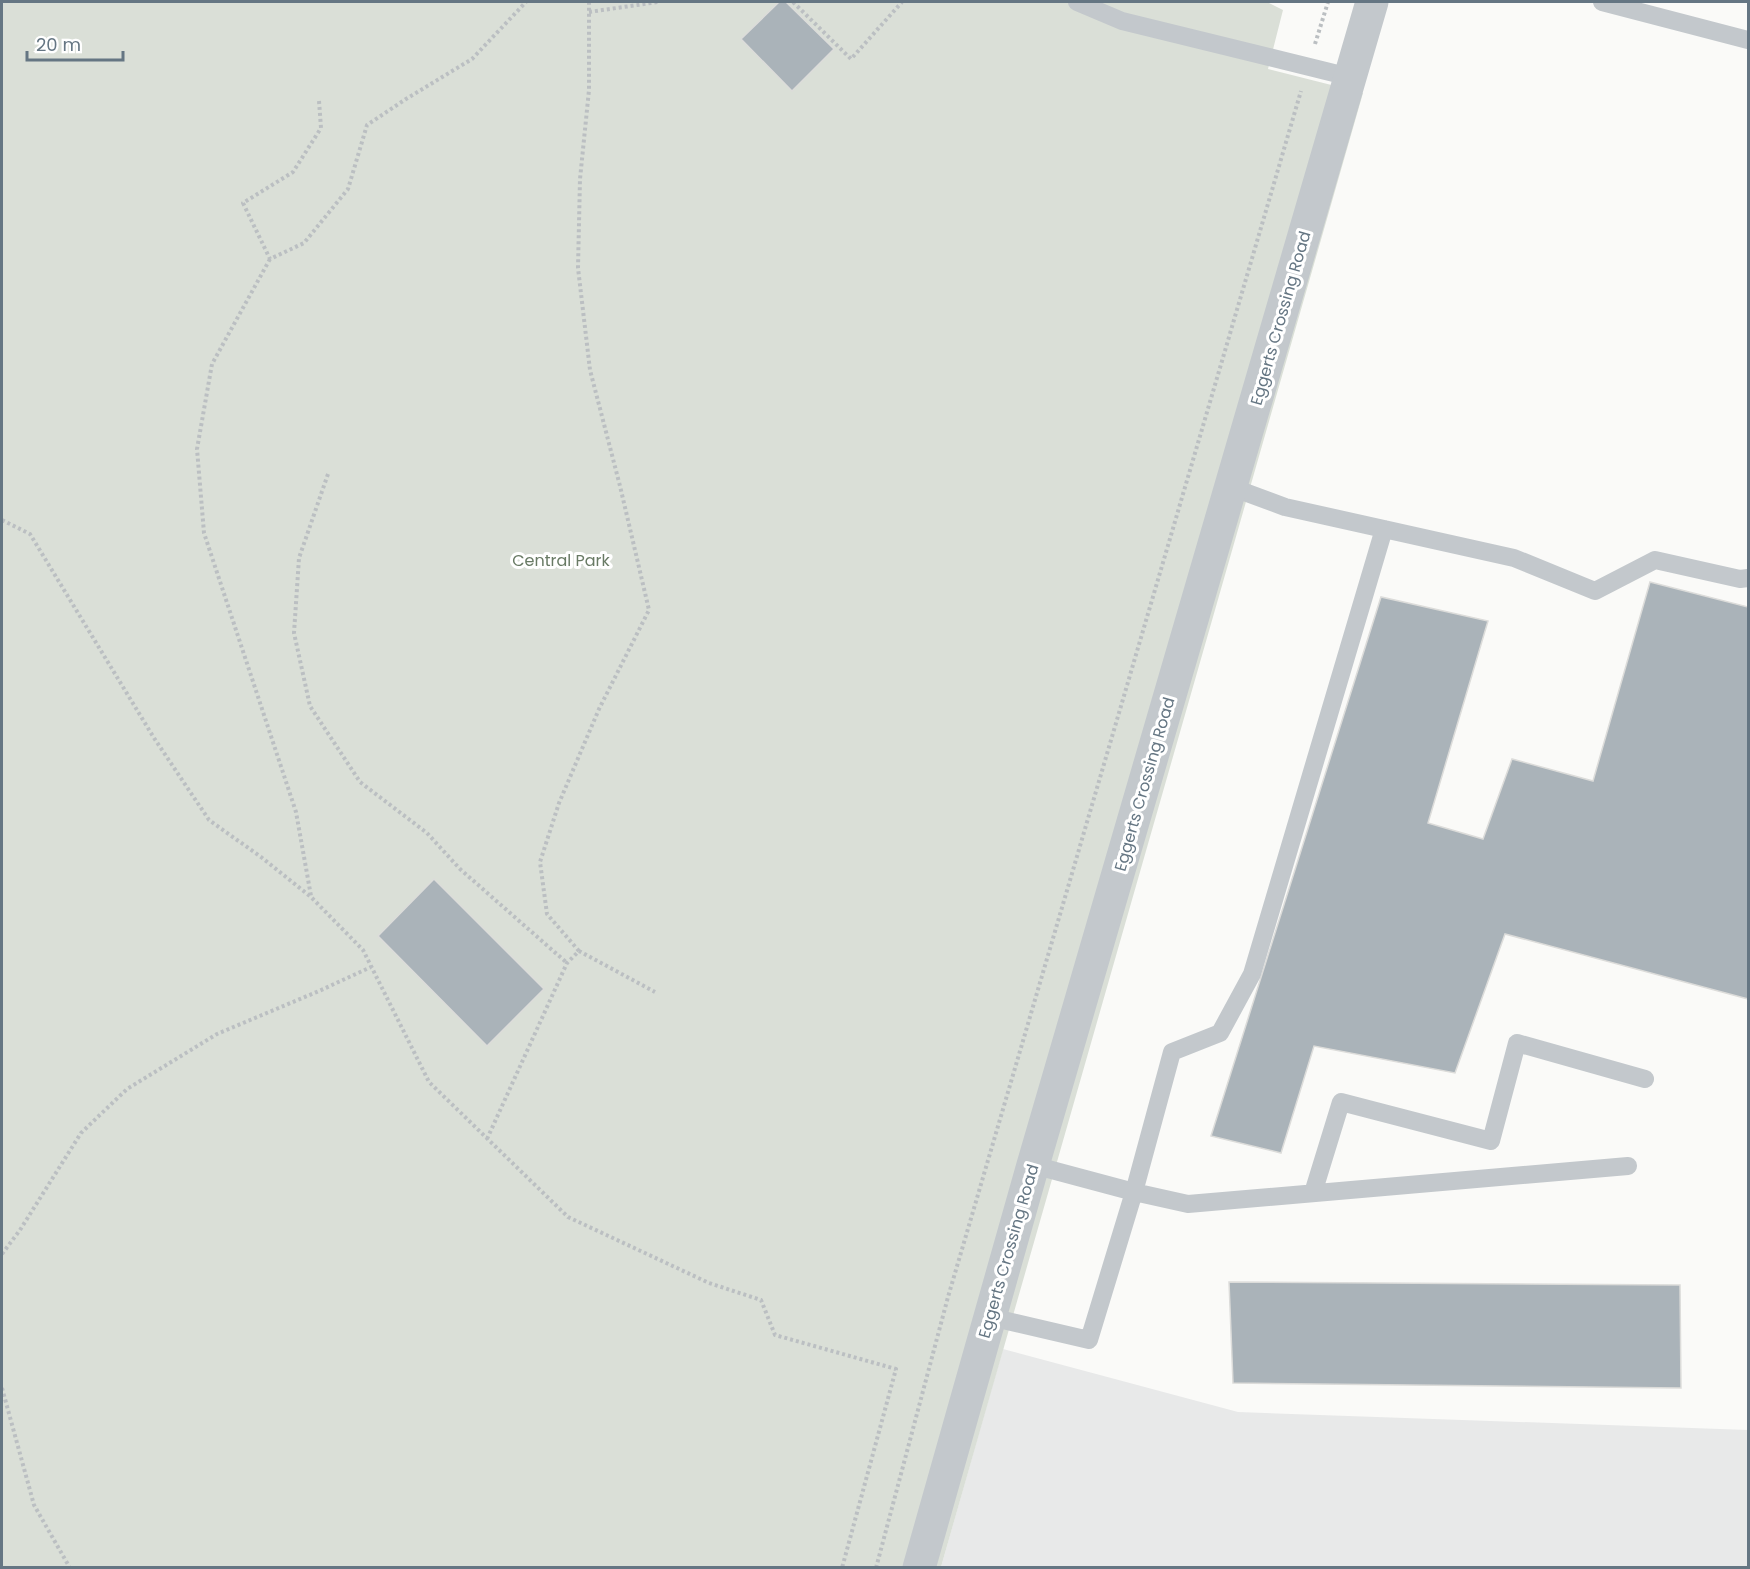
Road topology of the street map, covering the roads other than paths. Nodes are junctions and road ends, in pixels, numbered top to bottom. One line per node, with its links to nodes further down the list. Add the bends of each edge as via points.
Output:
1 (1077, 2): 6 (lane, via 1122,21)
2 (1372, 2): 6 (street, Eggerts Crossing Road)
3 (1602, 2): 4 (lane)
4 (1667, 10): 5 (lane)
5 (1749, 40)
6 (1350, 77): 7 (street, Eggerts Crossing Road)
7 (1231, 487): 8 (lane, via 1285,507); 11 (street, Eggerts Crossing Road)
8 (1384, 529): 9 (lane, via 1514,558 1595,591 1655,560); 13 (lane, via 1252,974 1220,1032 1172,1052)
9 (1749, 578)
10 (1645, 1079): 14 (lane, via 1517,1043 1491,1141 1341,1102)
11 (1033, 1165): 13 (lane); 15 (street, Eggerts Crossing Road)
12 (1628, 1166): 14 (lane)
13 (1134, 1192): 14 (lane, via 1188,1204); 15 (lane, via 1089,1340)
14 (1313, 1193)
15 (990, 1317): 16 (street, Eggerts Crossing Road)
16 (919, 1568)

